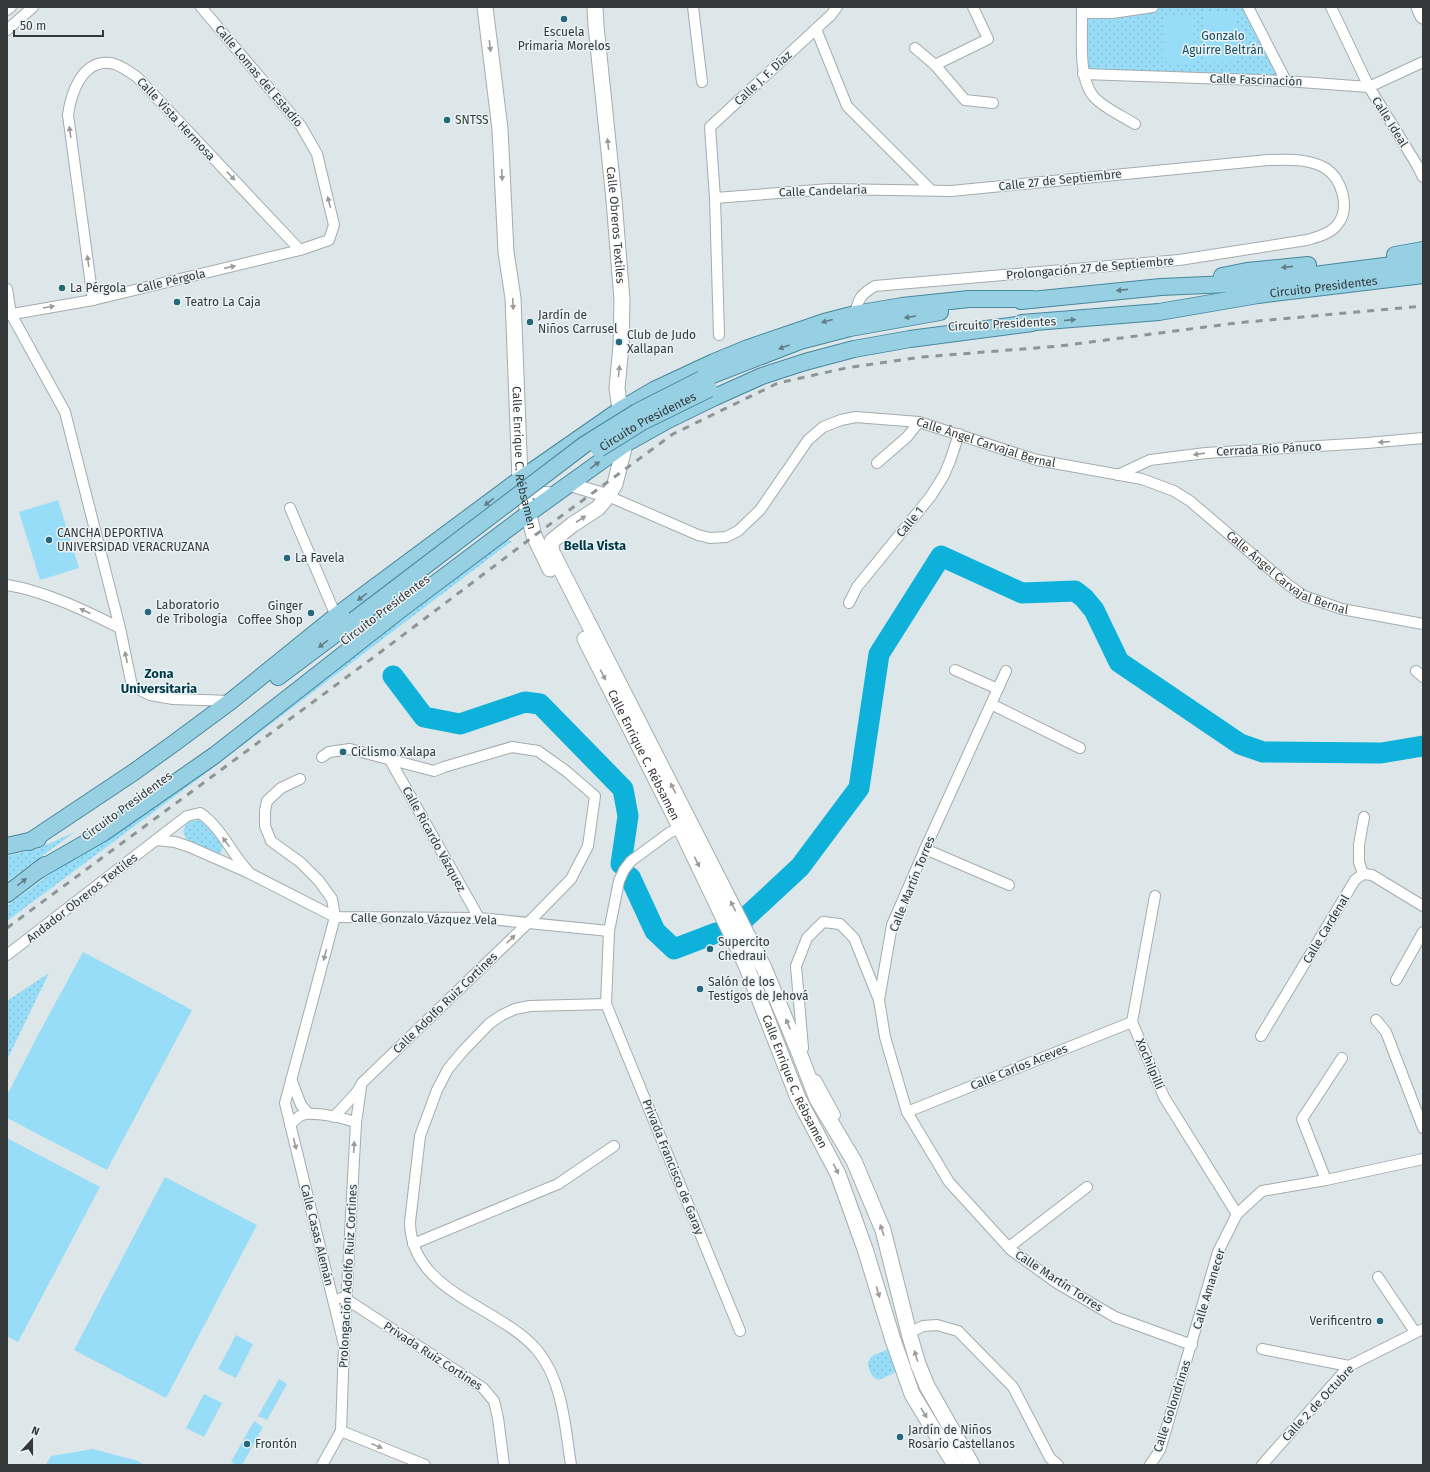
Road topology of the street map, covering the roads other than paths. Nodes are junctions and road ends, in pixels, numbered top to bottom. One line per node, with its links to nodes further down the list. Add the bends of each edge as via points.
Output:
1 (11, 7): 13 (street)
2 (33, 7): 17 (street)
3 (201, 7): 31 (street, Calle Lomas del Estadio, one-way to 3, via 334,225 317,154 301,126)
4 (485, 7): 53 (main road, Calle Enrique C. Rébsamen, one-way to 53, via 500,129 506,252 513,298)
5 (596, 7): 45 (main road, Calle Obreros Textiles, one-way to 5, via 617,388 622,300)
6 (693, 7): 23 (street)
7 (837, 7): 16 (street, Calle J. F. Díaz)
8 (973, 7): 20 (street, via 988,39)
9 (1153, 7): 14 (street, via 1112,14)
10 (1248, 7): 22 (street)
11 (1331, 7): 24 (street, Calle Ideal)
12 (1419, 7): 15 (main road)
13 (7, 10)
14 (1082, 10): 21 (street)
15 (1423, 16)
16 (816, 29): 28 (street, via 847,106); 29 (street, Calle J. F. Díaz, via 710,127)
17 (7, 30)
18 (915, 48): 20 (street)
19 (1423, 62): 24 (street, Calle Fascinación)
20 (935, 65): 25 (street, via 965,100)
21 (1083, 74): 22 (street, Calle Fascinación); 26 (street, via 1086,86 1094,97)
22 (1286, 81): 24 (street, Calle Fascinación)
23 (702, 82)
24 (1369, 87): 27 (street, Calle Ideal)
25 (993, 103)
26 (1135, 124)
27 (1423, 177)
28 (931, 190): 29 (street, Calle Candelaria, via 830,189); 30 (street, Calle 27 de Septiembre, via 952,191 1268,160 1308,161 1326,168 1338,180 1344,197 1344,210)
29 (715, 198): 42 (street)
30 (1338, 225): 40 (street, Prolongación 27 de Septiembre, via 1325,234 1307,240 1179,260 875,286 857,301)
31 (329, 240): 32 (street, Calle Pérgola)
32 (300, 250): 37 (street, Calle Pérgola, one-way to 32); 37 (street, Calle Vista Hermosa, one-way to 32, via 68,115 76,85 85,71 98,64 110,63 137,77)
33 (1422, 265): 36 (main road, Circuito Presidentes, one-way to 36, via 1251,283 1161,286); 38 (main road, Circuito Presidentes)
34 (1423, 285): 38 (main road, via 1264,304)
35 (7, 289): 39 (street)
36 (1032, 299): 40 (main road, via 969,299); 43 (main road, Circuito Presidentes, one-way to 43, via 850,328 800,341)
37 (93, 300): 39 (street, Calle Pérgola, one-way to 37)
38 (1159, 312): 41 (main road, Circuito Presidentes, one-way to 38)
39 (9, 314): 67 (street, via 65,412)
40 (854, 314): 44 (main road, one-way to 44, via 748,348)
41 (1032, 323): 43 (main road, Circuito Presidentes, via 973,323 852,340); 46 (main road, via 910,339 854,349 805,362 762,376)
42 (719, 335)
43 (705, 384): 80 (main road, Circuito Presidentes, one-way to 80, bridge, via 637,412 584,445 146,777 70,825); 83 (main road, Circuito Presidentes, bridge, via 591,454 197,755)
44 (654, 390): 45 (main road); 46 (main road, via 646,400 645,412 653,419)
45 (620, 410): 50 (main road, Calle Obreros Textiles); 53 (main road)
46 (668, 420): 50 (main road)
47 (919, 422): 48 (street, Calle Ángel Carvajal Bernal); 51 (street, via 907,437); 56 (street, Calle Ángel Carvajal Bernal, via 856,417 823,427 808,440 760,510 738,531 726,537 698,536)
48 (959, 434): 52 (street, Calle Ángel Carvajal Bernal, via 1037,460); 63 (street, Calle 1, via 950,461 931,496 857,587)
49 (1423, 438): 52 (street, Cerrada Río Pánuco, one-way to 52, via 1206,453 1150,460)
50 (625, 444): 54 (main road, one-way to 50); 56 (main road, Calle Enrique C. Rébsamen, via 615,484)
51 (877, 463)
52 (1118, 475): 66 (street, Calle Ángel Carvajal Bernal, via 1142,478 1190,500 1304,596 1342,609)
53 (520, 479): 55 (main road, via 538,493); 58 (main road, Calle Enrique C. Rébsamen); 59 (main road, one-way to 59)
54 (569, 484): 55 (main road); 56 (street, Calle Ángel Carvajal Bernal)
55 (554, 495): 58 (main road)
56 (608, 496): 78 (main road, Calle Enrique C. Rébsamen, one-way to 56, via 552,552 552,541 598,508)
57 (290, 508): 65 (street)
58 (529, 513): 60 (main road); 78 (main road, Calle Enrique C. Rébsamen, one-way to 78, via 537,543)
59 (419, 555): 60 (main road, via 415,565 418,575 427,582); 61 (main road)
60 (437, 582): 64 (main road)
61 (381, 583): 64 (main road, via 392,583 400,590 403,600); 65 (main road, one-way to 65)
62 (7, 585): 67 (street, one-way to 62, via 70,604 18,586)
63 (849, 603)
64 (400, 610): 83 (main road, via 215,755 103,832)
65 (336, 616): 71 (main road)
66 (1423, 624)
67 (120, 628): 71 (street, one-way to 67, via 173,699 150,695 132,686)
68 (955, 670): 70 (street)
69 (1006, 671): 70 (street, Calle Martín Torres)
70 (998, 689): 72 (street, Calle Martín Torres)
71 (231, 701): 80 (main road, via 134,772)
72 (991, 704): 73 (street); 82 (street, Calle Martín Torres)
73 (1080, 748)
74 (322, 757): 75 (street, via 329,752 350,749)
75 (390, 760): 91 (street, Calle Ricardo Vázquez); 92 (street, Calle Adolfo Ruiz Cortines, via 434,771 512,747 520,747 538,751 595,796 588,846 571,879)
76 (300, 779): 90 (street, via 281,788 267,801 265,826 271,841 300,862 319,881 332,899)
77 (1364, 817): 85 (street, via 1359,846 1359,862)
78 (685, 825): 93 (street, via 669,832 624,870); 102 (main road, Calle Enrique C. Rébsamen, one-way to 78, via 764,968); 135 (main road, Calle Enrique C. Rébsamen, one-way to 135, via 746,965 798,1098 838,1174 912,1394)
79 (156, 840): 84 (street, Calle Gonzalo Vázquez Vela, via 190,847); 84 (street, Calle Gonzalo Vázquez Vela, one-way to 79, via 210,820 200,813 187,816); 95 (street, Andador Obreros Textiles)
80 (29, 842): 81 (main road, Circuito Presidentes)
81 (7, 846)
82 (925, 849): 86 (street); 97 (street, Calle Martín Torres, via 892,925)
83 (37, 871): 87 (main road, Circuito Presidentes, one-way to 83)
84 (249, 873): 90 (street, Calle Gonzalo Vázquez Vela)
85 (1363, 874): 89 (street, via 1372,875); 101 (street, Calle Cardenal, via 1355,880)
86 (1009, 885)
87 (7, 894)
88 (1155, 896): 100 (street)
89 (1423, 906)
90 (335, 917): 91 (street, Calle Gonzalo Vázquez Vela); 104 (street, Calle Casas Alemán, one-way to 104)
91 (479, 918): 92 (street, Calle Gonzalo Vázquez Vela)
92 (527, 924): 93 (street, Calle Gonzalo Vázquez Vela); 105 (street, Calle Adolfo Ruiz Cortines, one-way to 92)
93 (609, 931): 98 (street)
94 (1423, 932): 96 (street)
95 (7, 955)
96 (1396, 980)
97 (879, 1000): 102 (street, via 854,938 840,924 823,922 807,938 796,966); 106 (street, Calle Martín Torres, via 885,1037)
98 (606, 1004): 117 (street, via 530,1006 502,1015 481,1031 448,1069 437,1090 420,1136 410,1222); 123 (street, Privada Francisco de Garay)
99 (1376, 1020): 111 (street, via 1386,1032)
100 (1132, 1022): 106 (street, Calle Carlos Aceves); 116 (street, Xochilpilli, via 1164,1096)
101 (1261, 1036)
102 (801, 1049): 124 (main road, Calle Enrique C. Rébsamen, one-way to 102, via 883,1230 854,1161 817,1099)
103 (1342, 1058): 114 (street, via 1302,1119)
104 (291, 1078): 107 (street, via 301,1105); 110 (street, Calle Casas Alemán, via 285,1103)
105 (362, 1083): 108 (street); 109 (street, Prolongación Adolfo Ruiz Cortines)
106 (907, 1112): 118 (street, Calle Martín Torres, via 949,1182)
107 (308, 1113): 108 (street); 110 (street)
108 (334, 1117): 109 (street)
109 (356, 1123): 121 (street, Prolongación Adolfo Ruiz Cortines, one-way to 109)
110 (290, 1125): 120 (street, Calle Casas Alemán, one-way to 120)
111 (1423, 1128)
112 (614, 1146): 117 (street, via 558,1184)
113 (1423, 1159): 114 (street, Calle Amanecer)
114 (1326, 1180): 116 (street, Calle Amanecer, via 1262,1191)
115 (1086, 1187): 118 (street)
116 (1237, 1214): 126 (street, Calle Amanecer, via 1218,1252)
117 (413, 1244): 134 (street, via 426,1268 438,1281 517,1333 537,1350 557,1388)
118 (1009, 1247): 126 (street, Calle Martín Torres, via 1057,1283 1115,1317)
119 (1378, 1277): 122 (street)
120 (333, 1296): 121 (street, Privada Ruiz Cortines); 125 (street, Calle Casas Alemán)
121 (346, 1299): 125 (street, Prolongación Adolfo Ruiz Cortines); 133 (street, Privada Ruiz Cortines, via 483,1388 494,1401)
122 (1419, 1330): 128 (street, Calle 2 de Octubre)
123 (740, 1331)
124 (909, 1333): 136 (main road, Calle Enrique C. Rébsamen, one-way to 124, via 927,1386); 137 (street, via 923,1326 937,1325 958,1331 1013,1387 1050,1458)
125 (344, 1345): 129 (street, Prolongación Adolfo Ruiz Cortines)
126 (1192, 1345): 138 (street, Calle Golondrinas, via 1160,1450)
127 (1262, 1349): 128 (street)
128 (1349, 1366): 130 (street, Calle 2 de Octubre)
129 (341, 1431): 131 (street, Prolongación Adolfo Ruiz Cortines); 132 (street, one-way to 132)
130 (1264, 1464)
131 (322, 1465)
132 (425, 1465)
133 (504, 1465)
134 (571, 1465)
135 (955, 1465)
136 (972, 1465)
137 (1058, 1465)
138 (1150, 1465)

